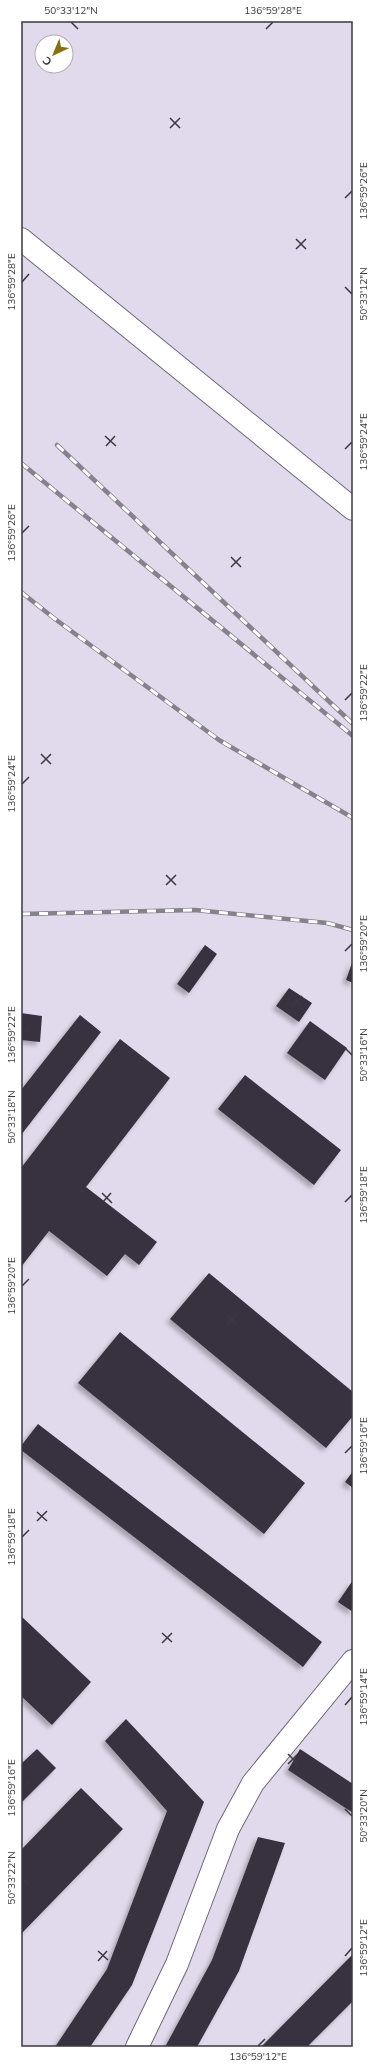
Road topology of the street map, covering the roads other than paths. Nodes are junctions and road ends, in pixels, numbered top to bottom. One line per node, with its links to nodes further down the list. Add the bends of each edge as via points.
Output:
1 (21, 239): 2 (lane)
2 (353, 509)
3 (353, 1661): 4 (lane, via 253,1782 228,1829 177,1964)
4 (137, 2047)

